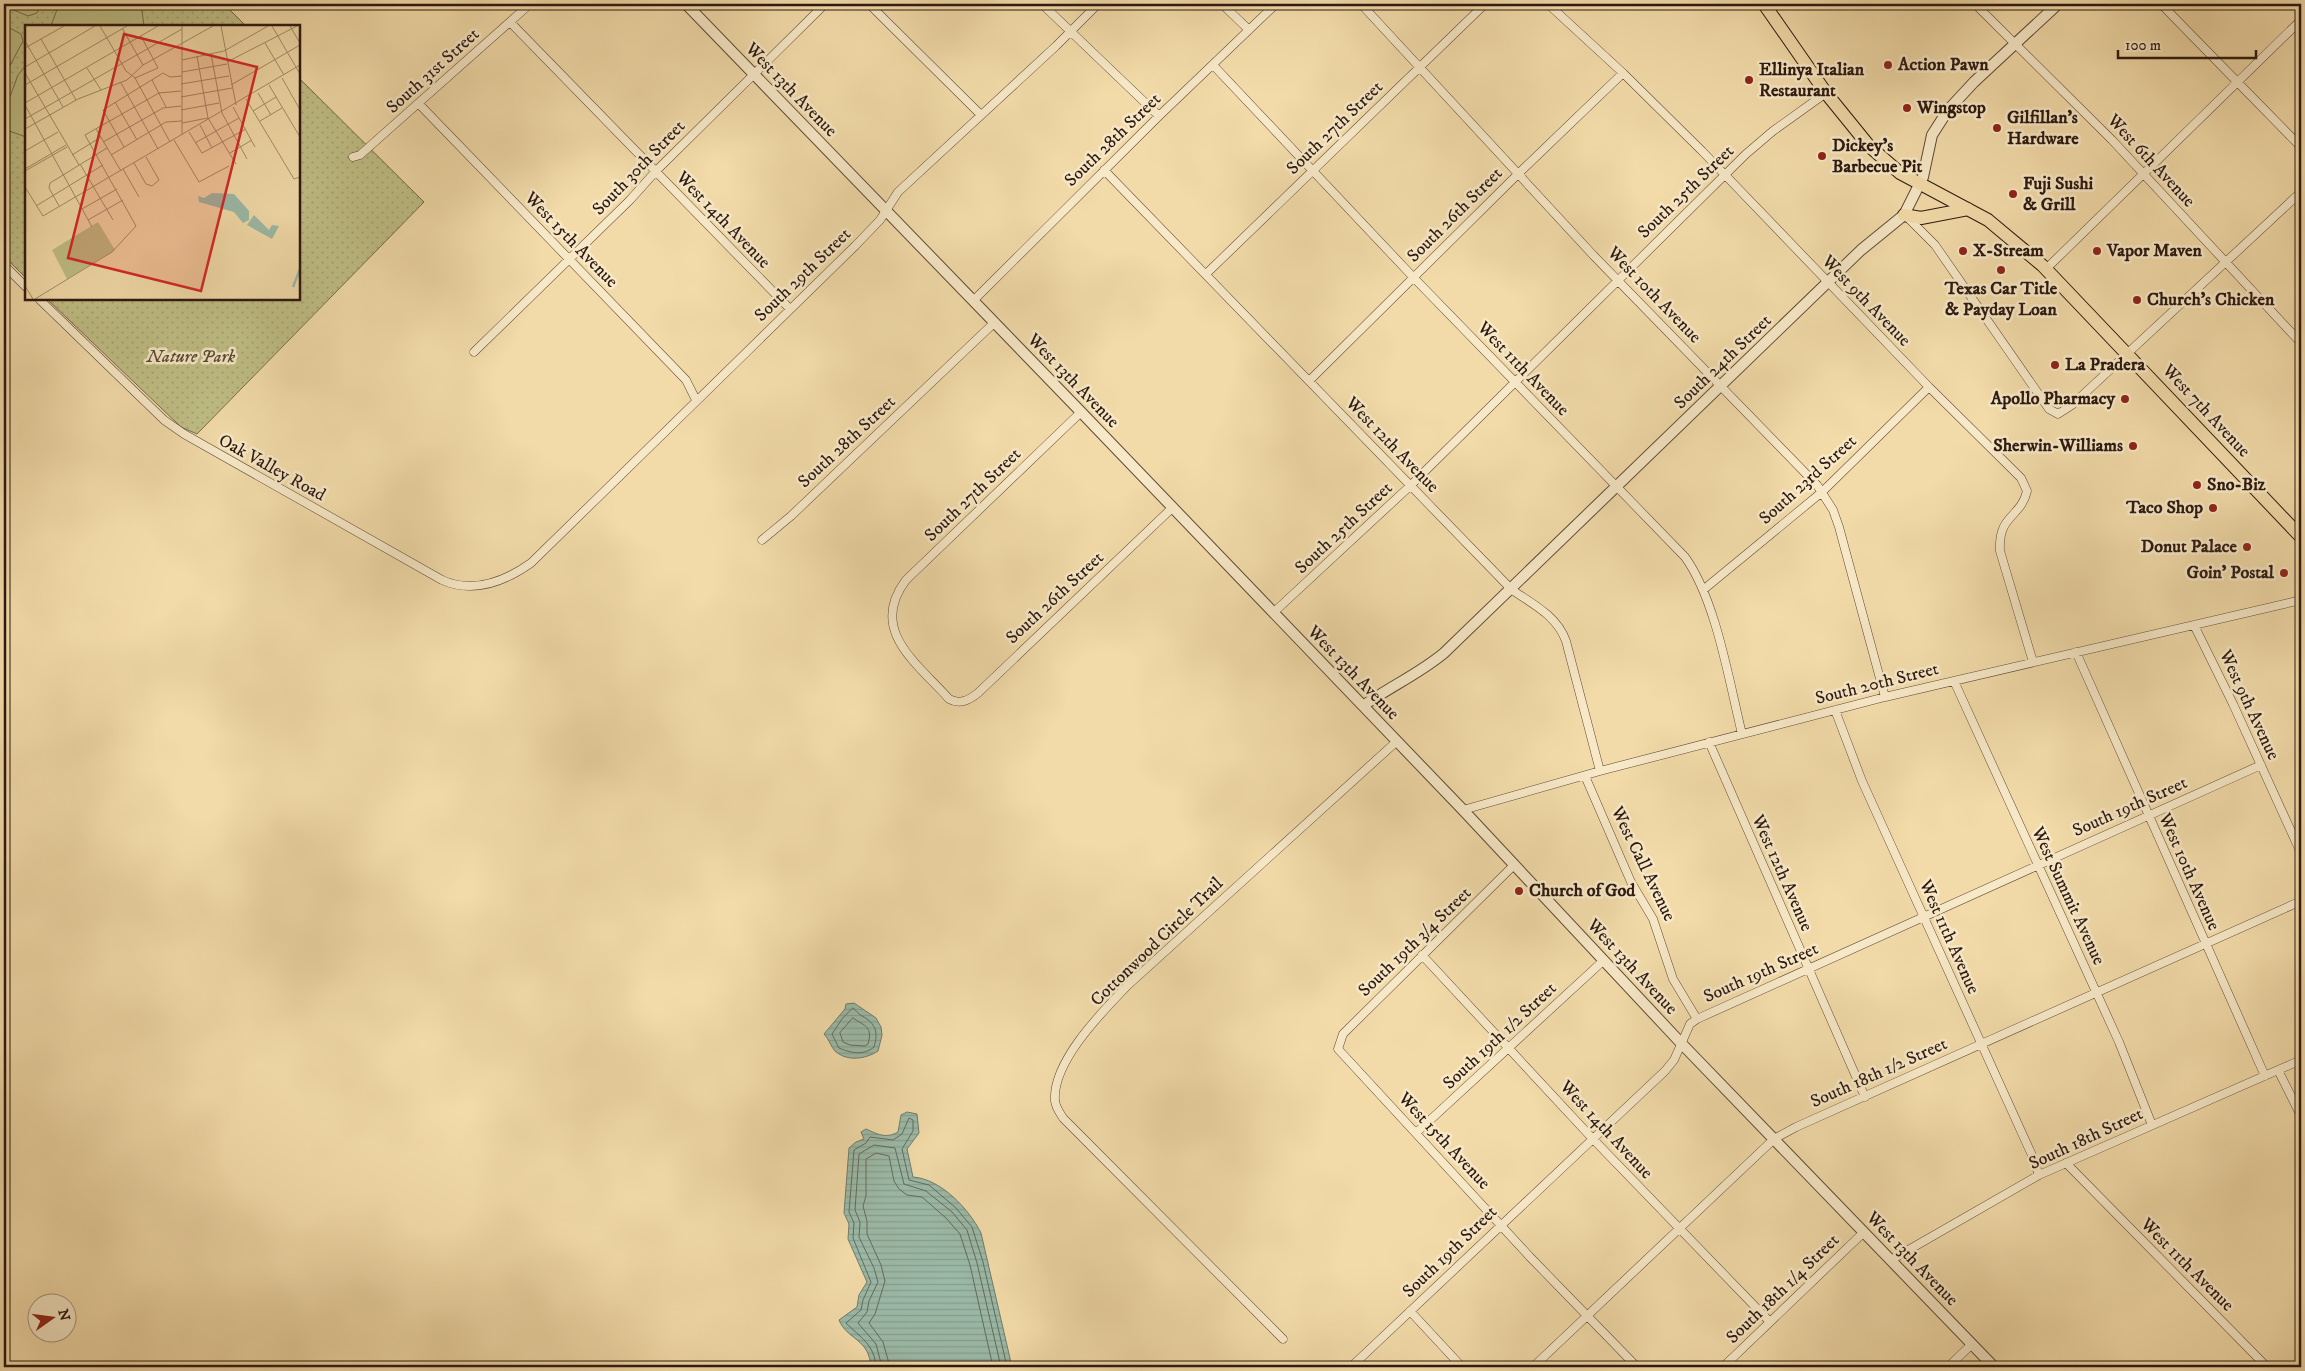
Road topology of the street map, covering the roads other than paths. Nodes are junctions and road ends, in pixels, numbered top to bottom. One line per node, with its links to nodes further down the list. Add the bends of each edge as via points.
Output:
1 (530, 4): 17 (street, South 31st Street)
2 (686, 4): 24 (street, West 13th Avenue)
3 (824, 4): 24 (street, South 30th Street)
4 (869, 4): 28 (street)
5 (1042, 4): 19 (street)
6 (1098, 4): 19 (street, South 29th Street)
7 (1222, 4): 18 (street)
8 (1276, 4): 18 (street, South 28th Street)
9 (1361, 4): 22 (street, West 10th Avenue)
10 (1486, 4): 22 (street, South 27th Street)
11 (1548, 4): 23 (street, West 9th Avenue)
12 (1764, 4): 26 (main road, West 7th Avenue)
13 (1975, 4): 20 (street, West 6th Avenue)
14 (2058, 4): 20 (street, South 24th Street)
15 (2161, 4): 25 (street)
16 (2301, 20): 25 (street)
17 (510, 22): 27 (street, South 31st Street); 33 (street, West 14th Avenue)
18 (1249, 30): 21 (street, South 28th Street)
19 (1070, 32): 28 (street, South 29th Street); 29 (street)
20 (2015, 44): 37 (street, West 6th Avenue); 38 (street, South 24th Street, via 1939,121 1932,135)
21 (1213, 65): 29 (street, South 28th Street); 34 (street, West 11th Avenue)
22 (1419, 67): 34 (street, South 27th Street); 35 (street, West 10th Avenue)
23 (1624, 73): 35 (street, South 26th Street); 36 (street, West 9th Avenue)
24 (753, 74): 33 (street, South 30th Street); 41 (street, West 13th Avenue)
25 (2238, 82): 30 (street); 37 (street)
26 (1826, 93): 36 (street, South 25th Street, via 1772,130); 38 (main road, West 7th Avenue, via 1869,146 1900,173)
27 (419, 104): 31 (street, South 31st Street); 43 (street, West 15th Avenue)
28 (980, 114): 41 (street, South 29th Street, via 898,192)
29 (1159, 116): 32 (street, South 28th Street)
30 (2301, 147)
31 (354, 157)
32 (1104, 170): 47 (street, West 12th Avenue); 53 (street, South 28th Street)
33 (656, 171): 43 (street, South 30th Street); 54 (street, West 14th Avenue)
34 (1312, 171): 47 (street, South 27th Street); 48 (street, West 11th Avenue)
35 (1518, 174): 48 (street, South 26th Street); 49 (street, West 10th Avenue)
36 (1724, 175): 49 (street, South 25th Street); 50 (street, West 9th Avenue)
37 (2144, 175): 44 (street, West 6th Avenue); 46 (street)
38 (1920, 184): 40 (main road, West 7th Avenue); 42 (street, South 24th Street)
39 (2301, 192): 44 (street)
40 (1968, 209): 42 (main road, via 1922,218); 46 (main road, West 7th Avenue, via 2004,230)
41 (886, 210): 53 (street, West 13th Avenue); 54 (street, South 29th Street, via 855,246)
42 (1904, 215): 50 (street, South 24th Street, via 1861,250); 58 (street, via 1935,245 2048,409 2058,414 2072,405)
43 (569, 260): 57 (street, South 30th Street); 63 (street, West 15th Avenue, via 686,380)
44 (2226, 262): 56 (street, West 6th Avenue); 58 (street)
45 (4, 265): 51 (street)
46 (2046, 269): 58 (main road, West 7th Avenue)
47 (1206, 274): 59 (street, West 12th Avenue)
48 (1414, 278): 59 (street, South 26th Street); 60 (street, West 11th Avenue)
49 (1617, 279): 60 (street, South 25th Street); 61 (street, West 10th Avenue)
50 (1828, 283): 61 (street, South 24th Street); 62 (street, West 9th Avenue)
51 (25, 286)
52 (40, 300): 71 (street, Oak Valley Road, via 164,420 184,434 442,580 453,585 475,587 500,581)
53 (974, 300): 55 (street, West 13th Avenue)
54 (790, 309): 63 (street, South 29th Street)
55 (995, 322): 64 (street, West 13th Avenue); 70 (street, South 28th Street)
56 (2301, 343)
57 (474, 352)
58 (2126, 352): 69 (main road, West 7th Avenue)
59 (1309, 381): 65 (street, West 12th Avenue)
60 (1515, 382): 65 (street, South 25th Street); 66 (street, West 11th Avenue)
61 (1722, 386): 66 (street, South 24th Street); 67 (street, West 10th Avenue)
62 (1929, 387): 67 (street, South 23rd Street); 78 (street, West 9th Avenue, via 2020,478 2027,491 2022,504 2004,523 1999,546)
63 (696, 400): 71 (street, South 29th Street)
64 (1081, 412): 68 (street, West 13th Avenue); 81 (street, South 27th Street, via 898,590 891,620 898,644)
65 (1410, 486): 72 (street, West 12th Avenue); 75 (street, South 25th Street)
66 (1616, 486): 72 (street, South 24th Street); 73 (street, West 11th Avenue, via 1685,557)
67 (1822, 492): 73 (street, South 23rd Street); 80 (street, West 10th Avenue, via 1833,510)
68 (1172, 508): 75 (street, West 13th Avenue); 81 (street, South 26th Street, via 978,693 962,702)
69 (2301, 537)
70 (762, 540)
71 (526, 566)
72 (1512, 590): 82 (street, South 24th Street, via 1426,668); 88 (street, West 12th Avenue, via 1553,619 1562,630)
73 (1703, 590): 84 (street, West 11th Avenue)
74 (2301, 600): 76 (street, South 20th Street)
75 (1273, 613): 82 (street, West 13th Avenue)
76 (2194, 625): 77 (street, South 20th Street); 87 (street, West 9th Avenue)
77 (2076, 652): 78 (street, South 20th Street); 91 (street, West 10th Avenue)
78 (2033, 662): 79 (street, South 20th Street)
79 (1954, 681): 80 (street, South 20th Street); 93 (street, West Summit Avenue)
80 (1885, 697): 83 (street, South 20th Street)
81 (954, 702)
82 (1363, 706): 85 (street, West 13th Avenue)
83 (1835, 710): 84 (street, South 20th Street); 96 (street, West 11th Avenue, via 1862,781)
84 (1742, 734): 86 (street, South 20th Street)
85 (1396, 742): 90 (street, West 13th Avenue); 125 (street, Cottonwood Circle Trail, via 1127,986 1073,1051 1061,1070 1056,1087 1055,1101 1064,1118)
86 (1709, 742): 88 (street, South 20th Street); 100 (street, West 12th Avenue)
87 (2261, 765): 91 (street, South 19th Street); 92 (street, West 9th Avenue)
88 (1600, 771): 89 (street, South 20th Street)
89 (1585, 776): 90 (street, South 20th Street); 102 (street, West Call Avenue, via 1632,882 1653,919 1673,979)
90 (1463, 810): 94 (street, West 13th Avenue)
91 (2147, 815): 93 (street, South 19th Street); 97 (street, West 10th Avenue)
92 (2301, 854)
93 (2037, 864): 96 (street, South 19th Street); 101 (street, West Summit Avenue)
94 (1514, 865): 98 (street, South 19th 3/4 Street); 99 (street, West 13th Avenue)
95 (2301, 901): 97 (street, South 18th 1/2 Street)
96 (1923, 915): 100 (street, South 19th Street); 105 (street, West 11th Avenue)
97 (2204, 944): 101 (street, South 18th 1/2 Street); 109 (street, West 10th Avenue)
98 (1422, 955): 103 (street, South 19th 3/4 Street, via 1343,1034); 106 (street, West 14th Avenue)
99 (1604, 960): 104 (street, West 13th Avenue); 106 (street, South 19th 1/2 Street)
100 (1808, 968): 102 (street, South 19th Street); 110 (street, West 12th Avenue)
101 (2096, 993): 105 (street, South 18th 1/2 Street); 112 (street, West Summit Avenue)
102 (1697, 1019): 104 (street, South 19th Street, via 1690,1024)
103 (1339, 1042): 113 (street, West 15th Avenue, via 1340,1054)
104 (1680, 1042): 114 (street, South 19th Street, via 1674,1060 1664,1071); 115 (street, West 13th Avenue)
105 (1981, 1044): 110 (street, South 18th 1/2 Street); 117 (street, West 11th Avenue)
106 (1508, 1048): 113 (street, South 19th 1/2 Street); 114 (street, West 14th Avenue)
107 (2301, 1060): 108 (street, South 18th Street)
108 (2278, 1070): 109 (street, South 18th Street); 111 (street)
109 (2265, 1076): 112 (street, South 18th Street)
110 (1865, 1097): 115 (street, South 18th 1/2 Street)
111 (2301, 1116)
112 (2152, 1125): 116 (street, South 18th Street)
113 (1416, 1133): 118 (street, West 15th Avenue)
114 (1592, 1138): 118 (street, South 19th Street); 119 (street, West 14th Avenue)
115 (1774, 1139): 119 (street, South 18th 1/2 Street); 120 (street, West 13th Avenue)
116 (2066, 1163): 117 (street, South 18th Street); 134 (street, West 11th Avenue)
117 (2039, 1175): 121 (street, South 18th Street)
118 (1500, 1225): 122 (street, South 19th Street); 123 (street, West 15th Avenue)
119 (1679, 1229): 123 (street, South 18th 1/2 Street); 124 (street, West 14th Avenue)
120 (1864, 1232): 121 (street, West 13th Avenue); 124 (street, South 18th 1/4 Street)
121 (1891, 1260): 126 (street, West 13th Avenue)
122 (1410, 1311): 127 (street, South 19th Street); 128 (street)
123 (1588, 1316): 129 (street, South 18th 1/2 Street); 130 (street, West 15th Avenue)
124 (1770, 1322): 131 (street, South 18th 1/4 Street)
125 (1283, 1339)
126 (1972, 1344): 132 (street); 133 (street, West 13th Avenue)
127 (1351, 1367)
128 (1462, 1367)
129 (1533, 1367)
130 (1637, 1367)
131 (1724, 1367)
132 (1948, 1367)
133 (1994, 1367)
134 (2267, 1367)

